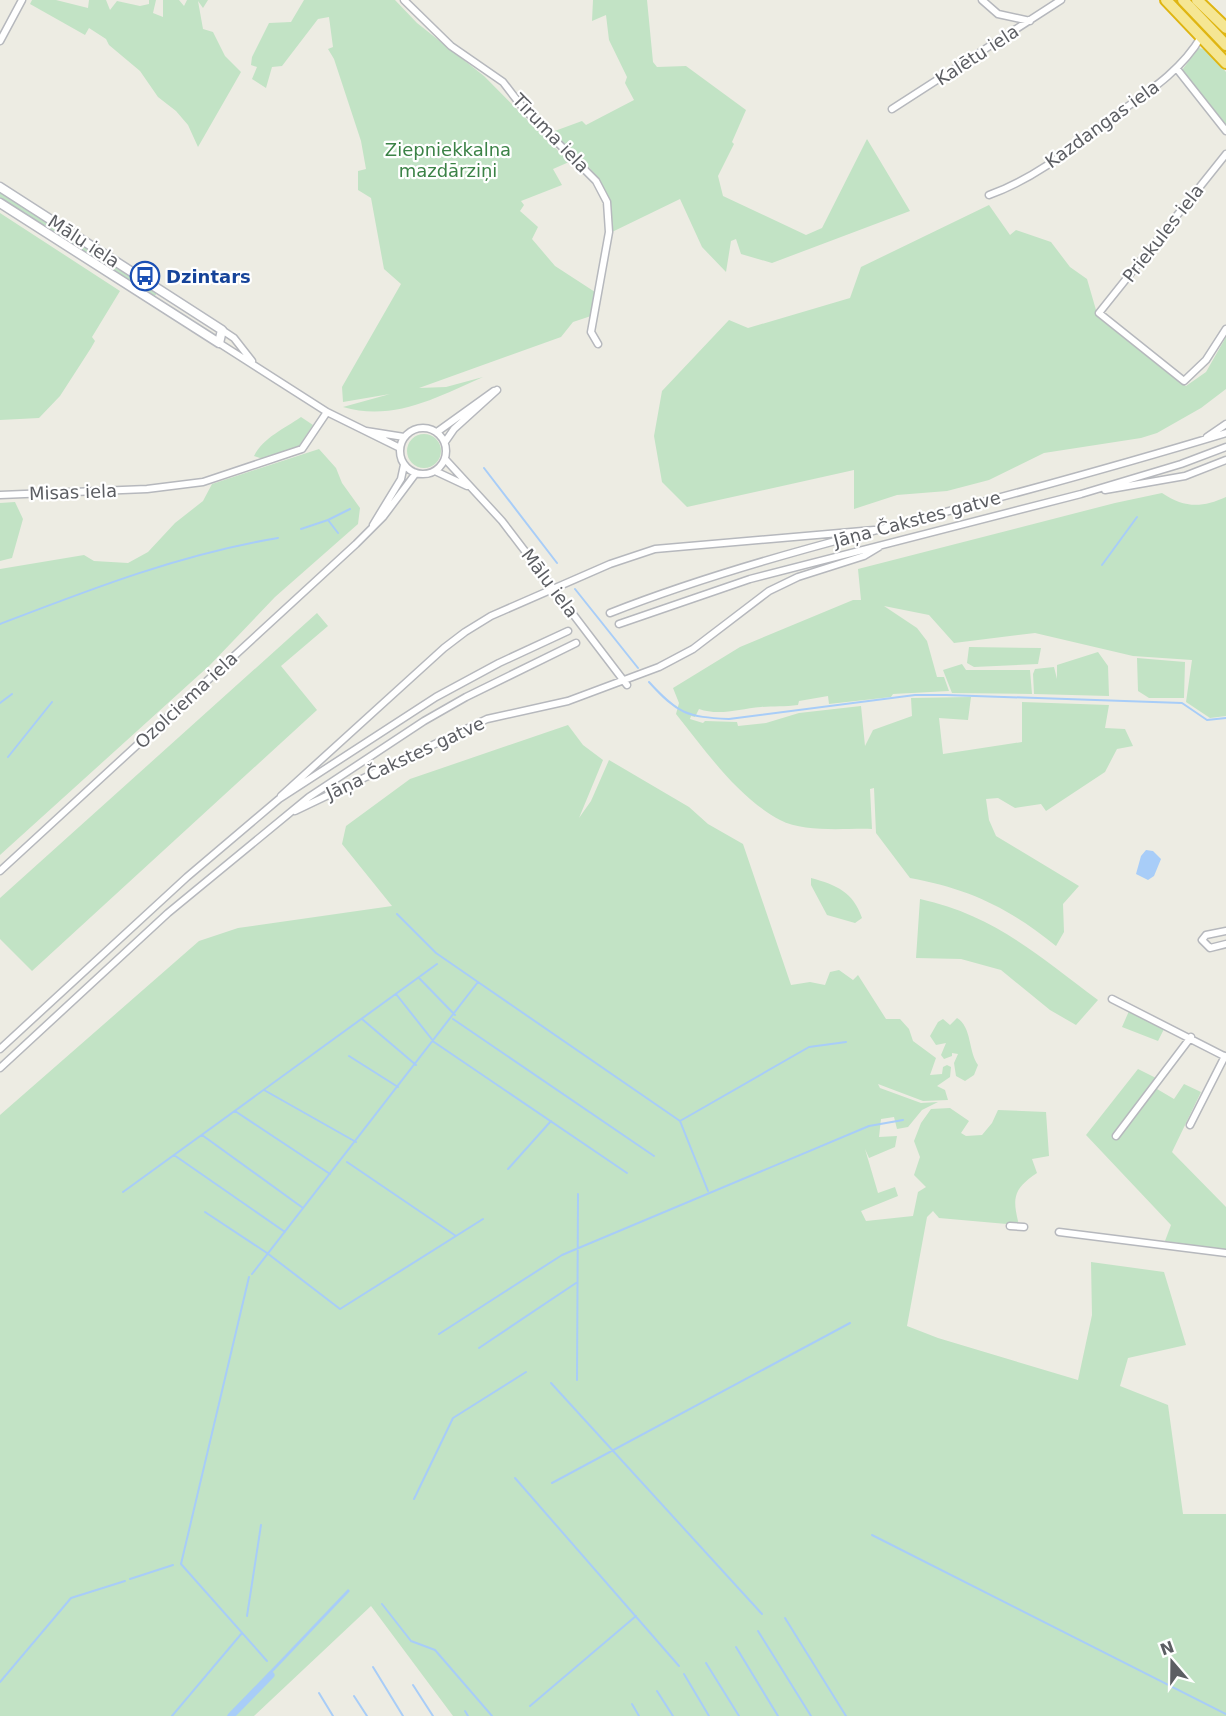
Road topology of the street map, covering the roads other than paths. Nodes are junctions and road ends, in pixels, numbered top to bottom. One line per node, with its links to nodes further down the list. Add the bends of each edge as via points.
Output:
1 (21, 0): 11 (street)
2 (404, 0): 26 (street, Tīruma iela, via 451,46 503,82 522,108 596,181 607,202 609,226 591,332)
3 (982, 0): 8 (street, via 998,14)
4 (1061, 0): 8 (street, Kalētu iela)
5 (1166, 0): 10 (highway)
6 (1183, 0): 12 (highway)
7 (1197, 0): 9 (highway)
8 (1030, 21): 15 (street, Kalētu iela)
9 (1225, 23)
10 (1201, 38): 12 (highway); 13 (highway); 14 (street, Kazdangas iela)
11 (0, 40)
12 (1226, 46)
13 (1226, 63)
14 (1177, 69): 16 (street); 19 (street, Kazdangas iela, via 1044,167)
15 (892, 109)
16 (1226, 130)
17 (1226, 154): 24 (street, Priekules iela, via 1100,313 1184,381 1206,360)
18 (0, 187): 21 (street, Mālu iela)
19 (989, 195)
20 (0, 203): 22 (street, Mālu iela)
21 (168, 295): 22 (street); 23 (street, Mālu iela)
22 (161, 306): 25 (street, Mālu iela)
23 (222, 330): 25 (street); 27 (street, Mālu iela, via 234,338)
24 (1226, 330)
25 (219, 343): 27 (street, Mālu iela)
26 (598, 344)
27 (254, 364): 28 (street, Mālu iela)
28 (327, 412): 30 (street, Mālu iela); 45 (street, Misas iela, via 302,449 203,482 147,489)
29 (1226, 424): 34 (street)
30 (366, 431): 33 (street, Mālu iela); 37 (street, Mālu iela)
31 (437, 432): 33 (street, via 416,429); 35 (street); 35 (street, via 497,390)
32 (1226, 433): 34 (street, Jāņa Čakstes gatve)
33 (404, 437): 37 (street)
34 (1201, 441): 47 (street, Jāņa Čakstes gatve)
35 (445, 442): 38 (street)
36 (1226, 447): 44 (street, Jāņa Čakstes gatve)
37 (400, 448): 40 (street)
38 (445, 459): 41 (street); 43 (street, Mālu iela)
39 (1226, 460): 44 (street, via 1164,481)
40 (404, 465): 42 (street); 46 (street, Ozolciema iela, via 401,479)
41 (435, 471): 42 (street); 43 (street, Mālu iela)
42 (416, 473): 46 (street, Ozolciema iela)
43 (467, 486): 49 (street, Mālu iela, via 488,504)
44 (1081, 494): 48 (street, Jāņa Čakstes gatve)
45 (0, 495)
46 (372, 528): 57 (street, Ozolciema iela)
47 (874, 530): 49 (street, Jāņa Čakstes gatve, via 691,544 639,553); 50 (street, Jāņa Čakstes gatve, via 712,576)
48 (879, 547): 51 (street, Jāņa Čakstes gatve, via 750,579); 54 (street, Jāņa Čakstes gatve, via 769,591 693,650)
49 (555, 589): 54 (street, Mālu iela); 55 (street, Jāņa Čakstes gatve, via 491,616 465,632)
50 (610, 613)
51 (619, 624)
52 (568, 631): 55 (street, Jāņa Čakstes gatve, via 435,697)
53 (576, 643): 56 (street, Jāņa Čakstes gatve, via 424,721 323,786)
54 (625, 683): 56 (street, Jāņa Čakstes gatve, via 568,701 487,719)
55 (279, 799): 62 (street, Jāņa Čakstes gatve, via 187,877)
56 (289, 814): 64 (street, Jāņa Čakstes gatve, via 175,907)
57 (0, 871)
58 (1226, 931): 59 (street, via 1206,935 1202,940 1210,948)
59 (1226, 944)
60 (1112, 999): 61 (street)
61 (1191, 1037): 63 (street); 66 (street)
62 (0, 1049)
63 (1225, 1056): 65 (street)
64 (0, 1068)
65 (1190, 1125)
66 (1116, 1136)
67 (1010, 1226): 68 (street)
68 (1024, 1227)
69 (1059, 1232): 70 (street)
70 (1226, 1253)

